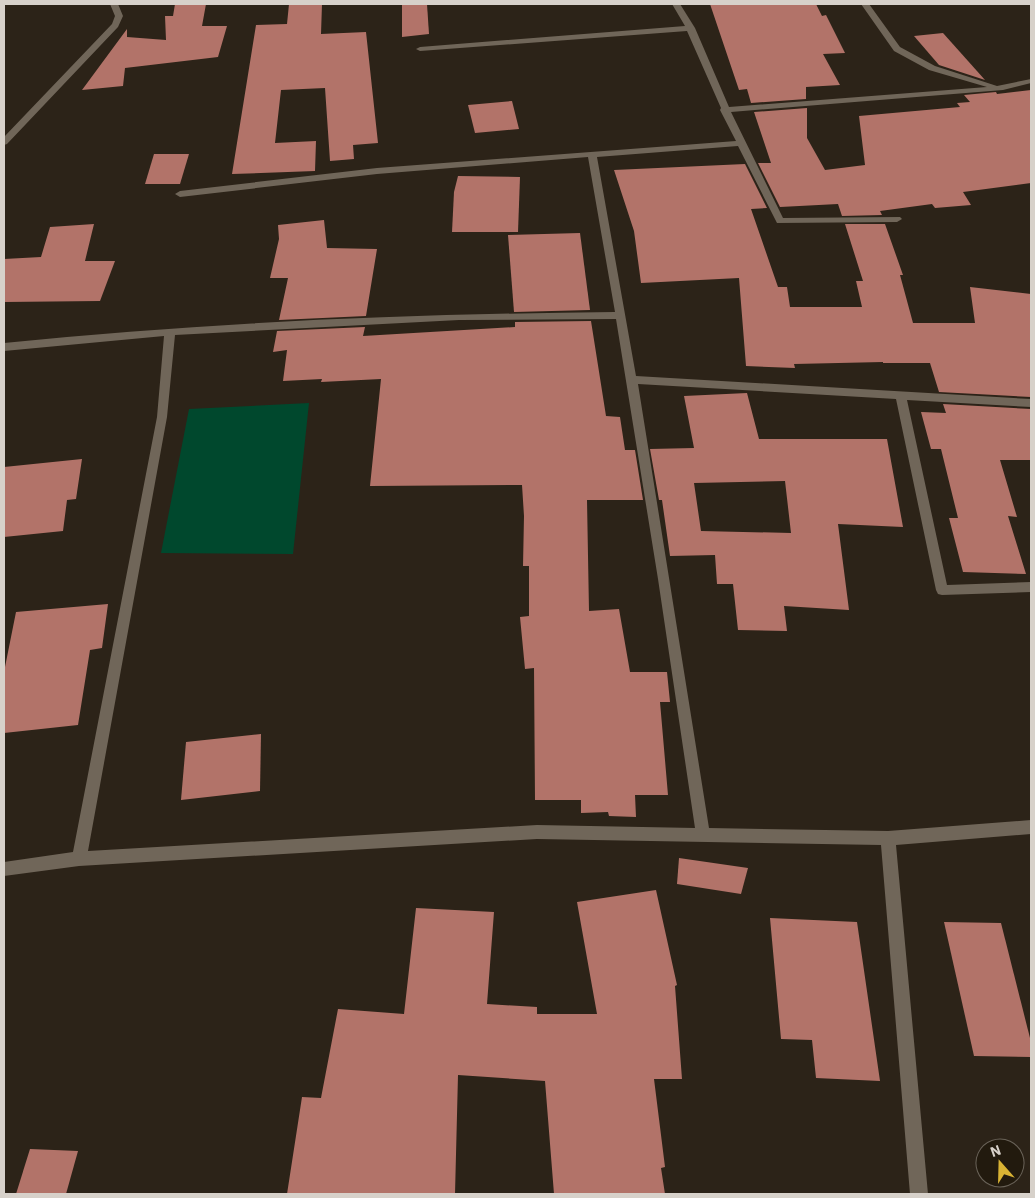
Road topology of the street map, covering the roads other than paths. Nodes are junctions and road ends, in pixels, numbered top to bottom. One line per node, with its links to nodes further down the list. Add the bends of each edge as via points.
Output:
1 (114, 4): 9 (street, via 119,16 115,25)
2 (676, 4): 4 (street)
3 (865, 4): 7 (street, via 897,49 932,68)
4 (691, 28): 5 (street); 8 (street)
5 (420, 49)
6 (1031, 81): 7 (street)
7 (1003, 88): 8 (street)
8 (724, 110): 10 (street)
9 (4, 142)
10 (741, 143): 11 (street); 13 (street, via 780,221)
11 (592, 154): 12 (street, via 378,171); 14 (street)
12 (180, 194)
13 (897, 219)
14 (621, 316): 15 (street, via 458,317); 17 (street)
15 (170, 332): 16 (street); 24 (street, via 162,417)
16 (4, 347)
17 (632, 380): 18 (street); 22 (street)
18 (900, 396): 19 (street); 20 (street, via 942,590)
19 (1031, 403)
20 (1031, 587)
21 (1031, 827): 23 (street)
22 (703, 835): 23 (street); 24 (street, via 537,832)
23 (888, 838): 26 (street)
24 (79, 859): 25 (street)
25 (4, 869)
26 (919, 1194)

